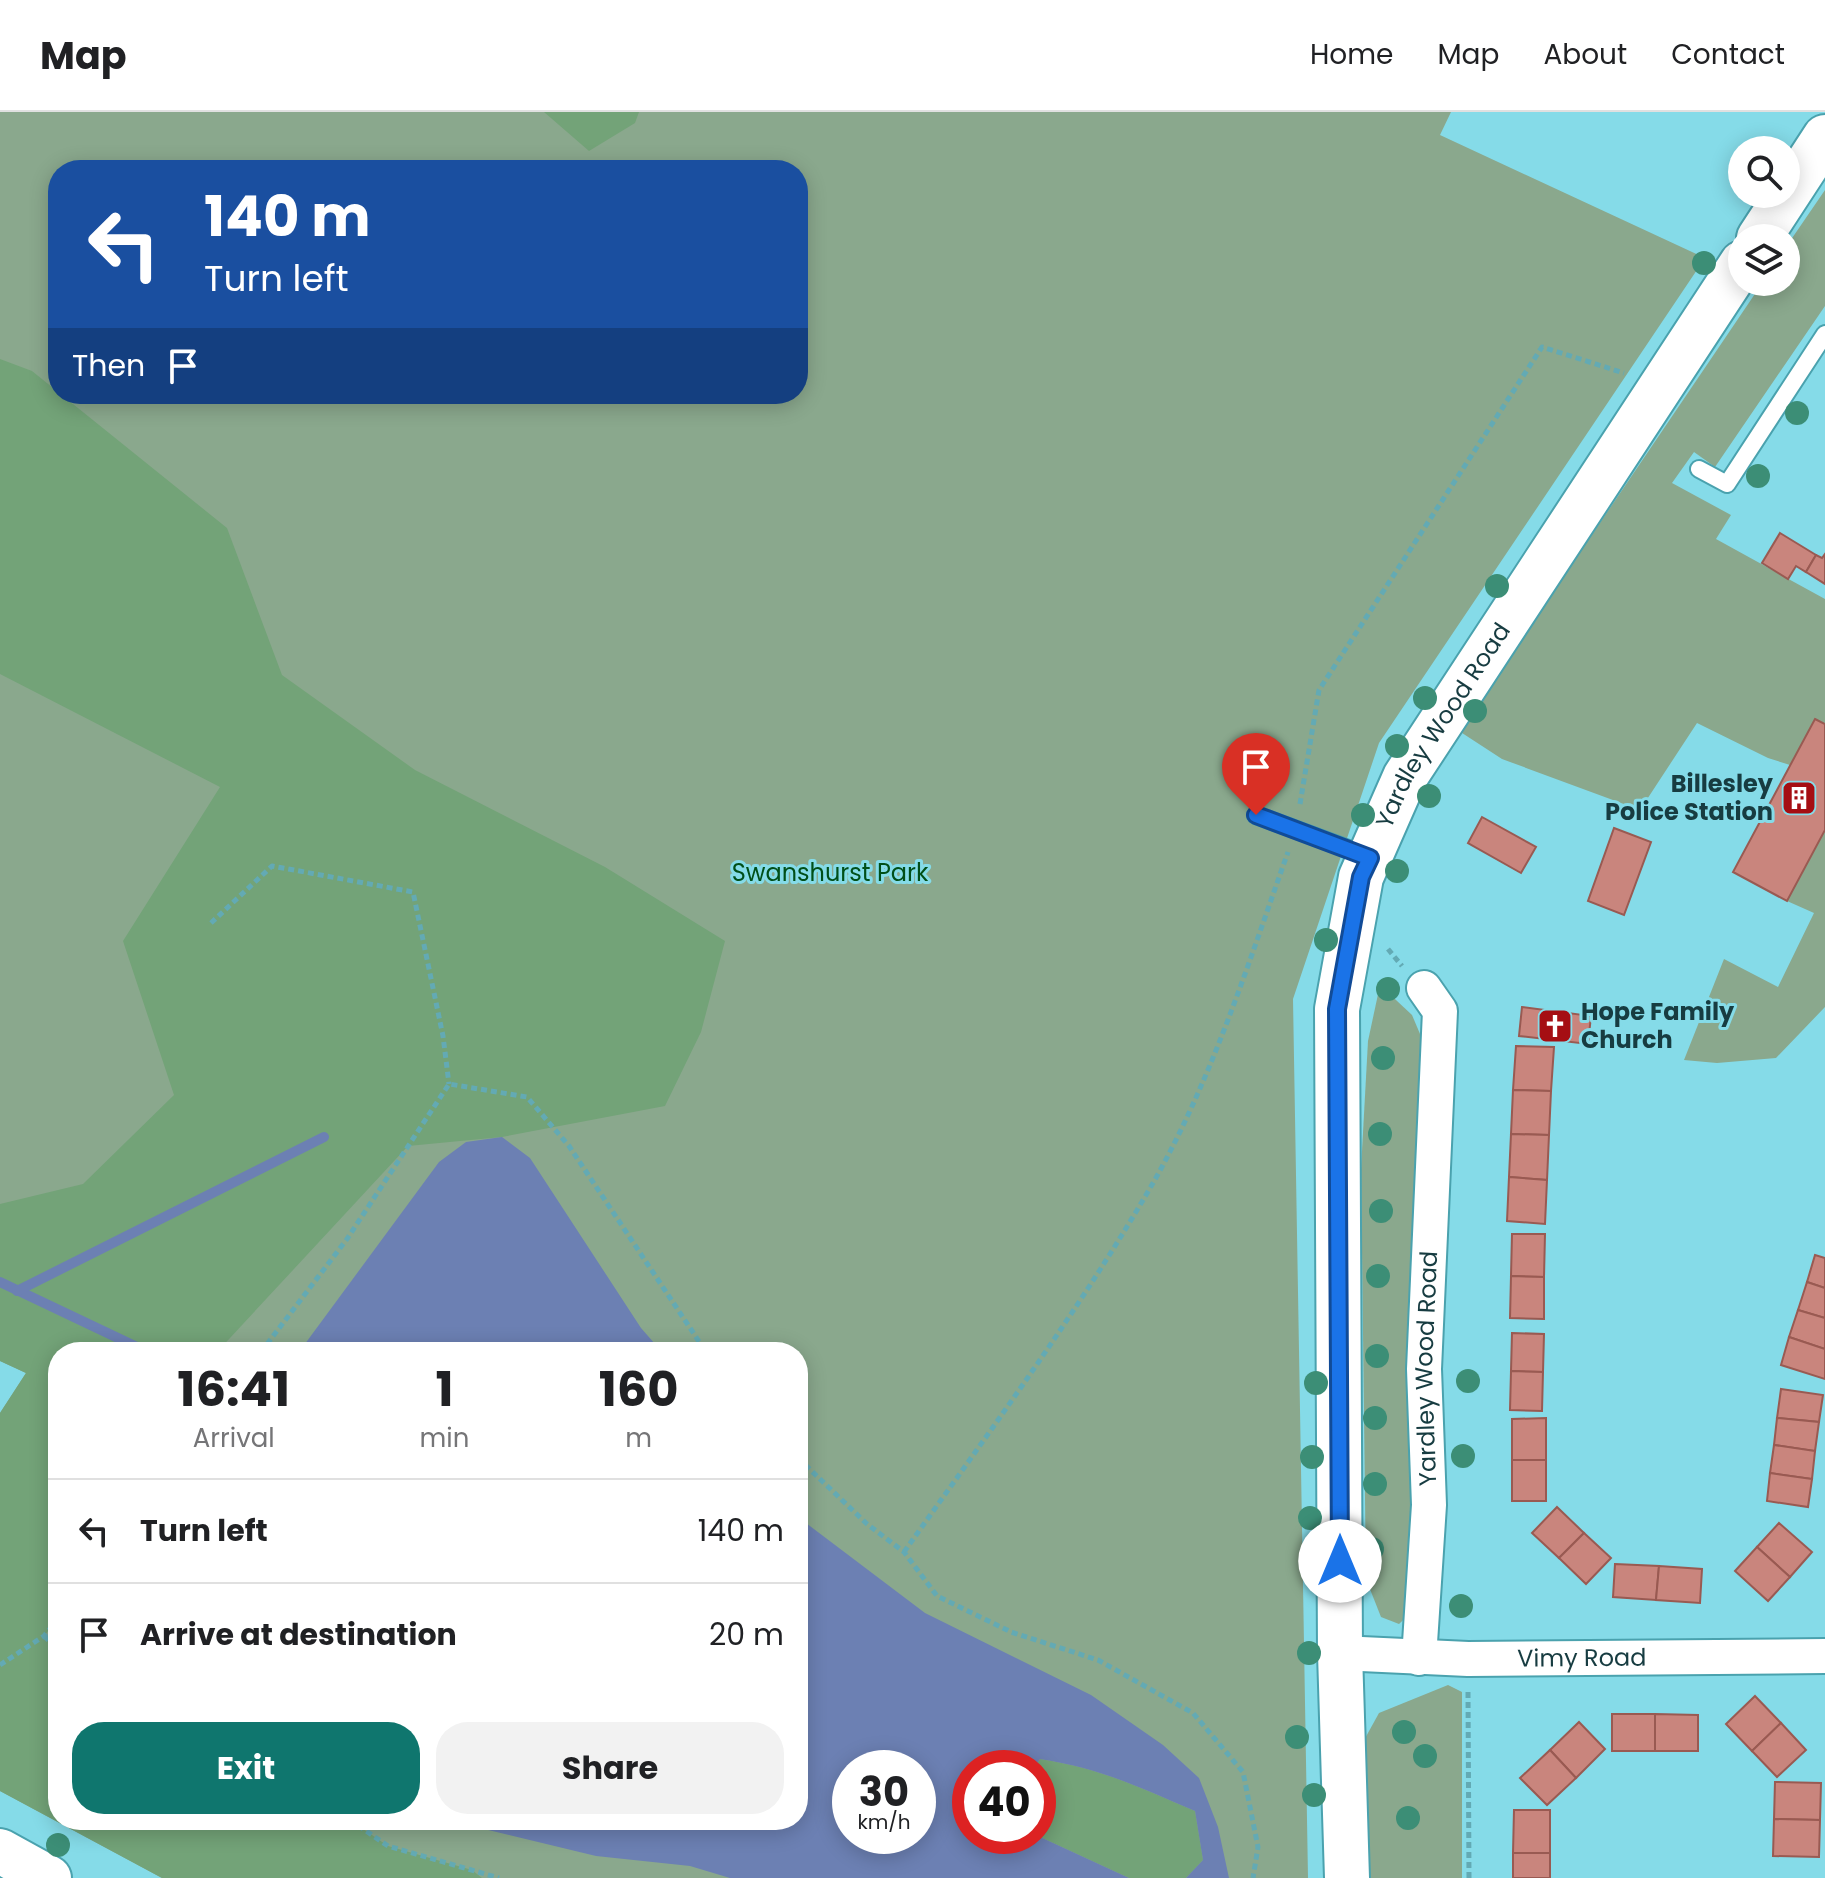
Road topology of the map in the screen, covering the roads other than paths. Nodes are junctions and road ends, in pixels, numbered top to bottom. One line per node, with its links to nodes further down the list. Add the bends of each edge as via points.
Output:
1 (1825, 137): 2 (street)
2 (1768, 224)
3 (1728, 284): 7 (street, Yardley Wood Road, via 1405,777)
4 (1825, 334): 5 (lane, via 1727,484)
5 (1699, 469)
6 (1256, 815): 7 (lane)
7 (1370, 858): 9 (street, Yardley Wood Road, via 1361,877 1337,1009)
8 (1424, 988): 11 (street, Yardley Wood Road, via 1440,1011 1424,1369 1429,1505)
9 (1340, 1653): 11 (street, Vimy Road); 14 (street, Yardley Wood Road)
10 (1825, 1656): 11 (street, Vimy Road)
11 (1419, 1658)
12 (0, 1851): 13 (street)
13 (49, 1878)
14 (1347, 1878)

